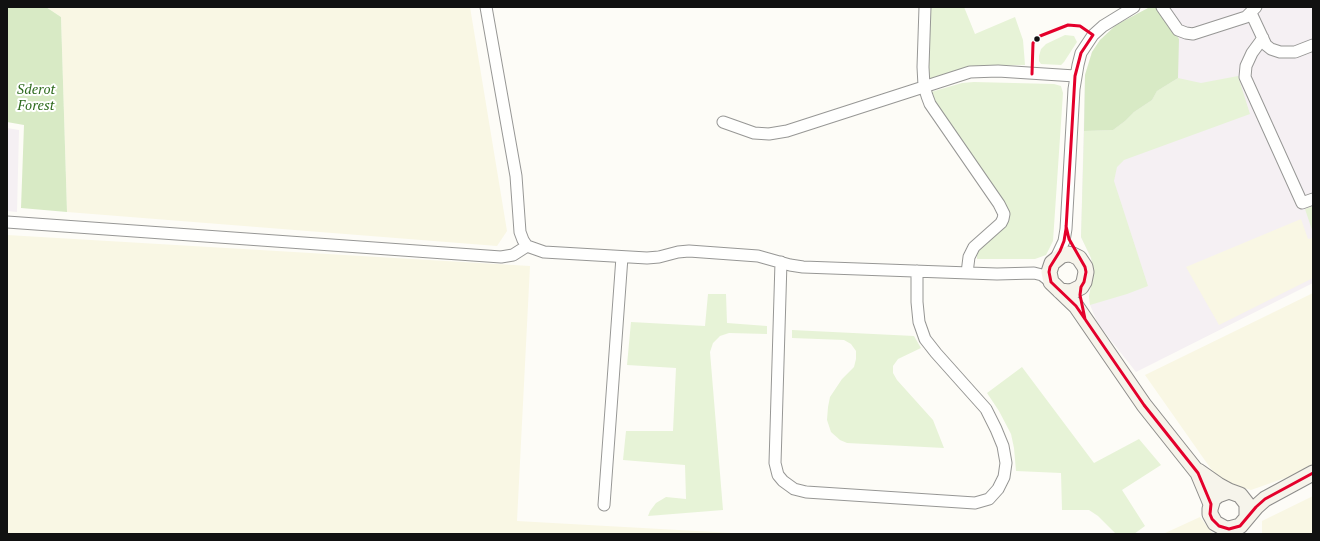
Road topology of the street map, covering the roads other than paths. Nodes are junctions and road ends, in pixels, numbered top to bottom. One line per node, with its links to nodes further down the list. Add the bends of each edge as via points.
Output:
1 (486, 7): 14 (street, via 516,176 520,232)
2 (925, 7): 9 (street)
3 (1134, 7): 8 (street, via 1093,34 1081,54)
4 (1162, 7): 5 (street, via 1178,30 1193,34 1246,17)
5 (1254, 10): 6 (street)
6 (1263, 38): 7 (street, via 1266,45 1280,52 1295,52); 11 (street, via 1252,53 1246,66 1245,77 1302,203)
7 (1313, 45)
8 (1075, 76): 9 (street, via 998,71 970,72); 13 (street)
9 (924, 86): 10 (street, via 787,131 754,133); 21 (street, via 930,104 1000,204 1004,214 1001,223 974,247 969,257)
10 (723, 122)
11 (1313, 199)
12 (7, 222): 14 (street, via 501,257 513,255)
13 (1066, 226): 16 (street, via 1069,239); 17 (street, via 1064,241)
14 (528, 246): 15 (street, via 544,252)
15 (622, 257): 18 (street, via 659,258 689,251 758,256); 30 (street)
16 (1079, 258): 17 (main road, via 1068,254); 23 (main road, via 1086,272)
17 (1054, 260): 20 (street); 22 (main road, via 1048,272)
18 (781, 262): 19 (street, via 803,267); 19 (street, via 775,463 778,475 783,481 794,489 806,492 975,502 989,499 1004,477 1006,463 1003,446 986,409 926,339 919,322)
19 (917, 271): 21 (street)
20 (1025, 272): 21 (street); 22 (street, via 1042,275)
21 (967, 273)
22 (1055, 286): 23 (main road, via 1069,292); 24 (main road, via 1076,306)
23 (1081, 287): 24 (main road, via 1080,304)
24 (1085, 320): 25 (main road, via 1144,405)
25 (1192, 466): 28 (main road, via 1213,482); 29 (main road)
26 (1313, 473): 27 (main road)
27 (1277, 491): 28 (main road, via 1267,495); 31 (main road)
28 (1235, 493): 29 (main road, via 1218,495); 31 (main road, via 1247,504)
29 (1211, 504): 31 (main road, via 1212,519 1224,528 1240,526)
30 (604, 505)
31 (1247, 516)

